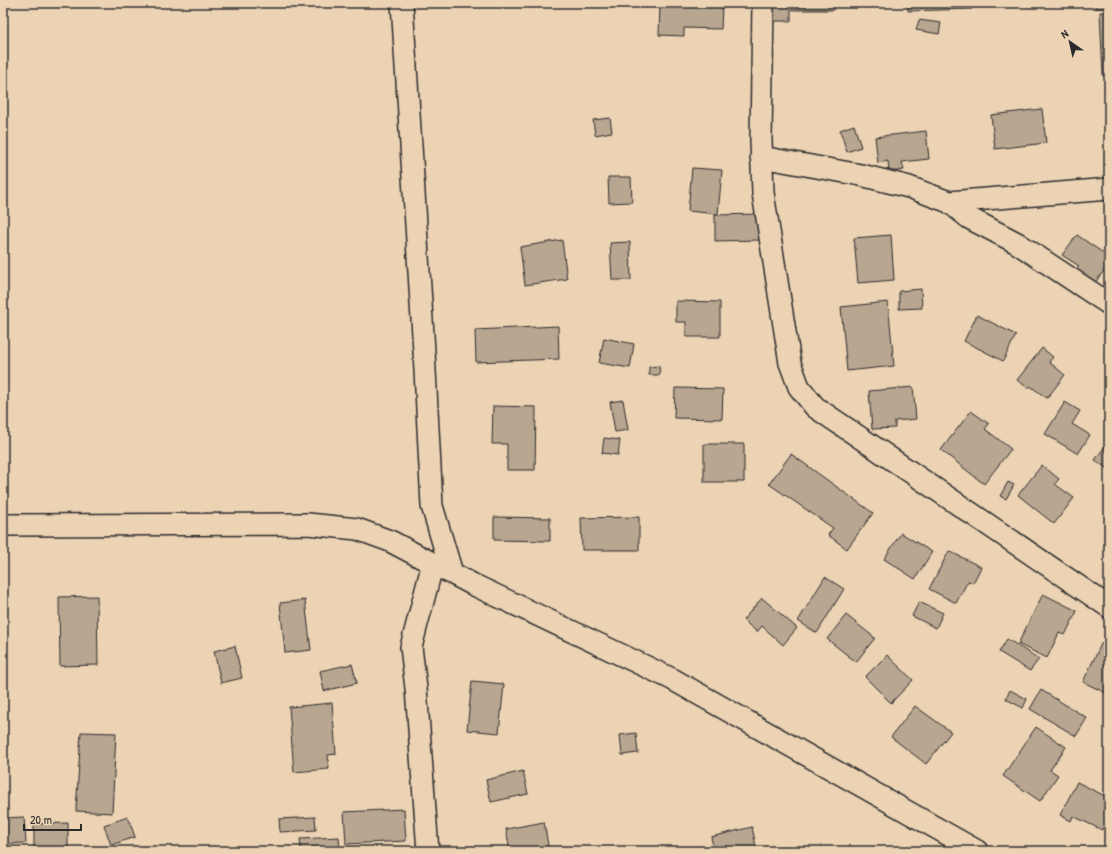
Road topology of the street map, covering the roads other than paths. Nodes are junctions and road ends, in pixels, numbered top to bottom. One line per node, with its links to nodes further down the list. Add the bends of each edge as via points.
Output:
1 (402, 3): 9 (street, via 432,506)
2 (763, 3): 3 (street)
3 (761, 157): 5 (street, via 861,175 909,187); 10 (street, via 763,193 790,362 799,387 815,407)
4 (1109, 189): 5 (street)
5 (949, 202): 6 (street, via 969,218 1017,242)
6 (1109, 304)
7 (3, 525): 8 (street, via 308,524 357,529 390,541)
8 (433, 563): 9 (street); 11 (street, via 411,647)
9 (452, 573): 12 (street, via 672,679)
10 (1109, 607)
11 (428, 851)
12 (977, 851)

